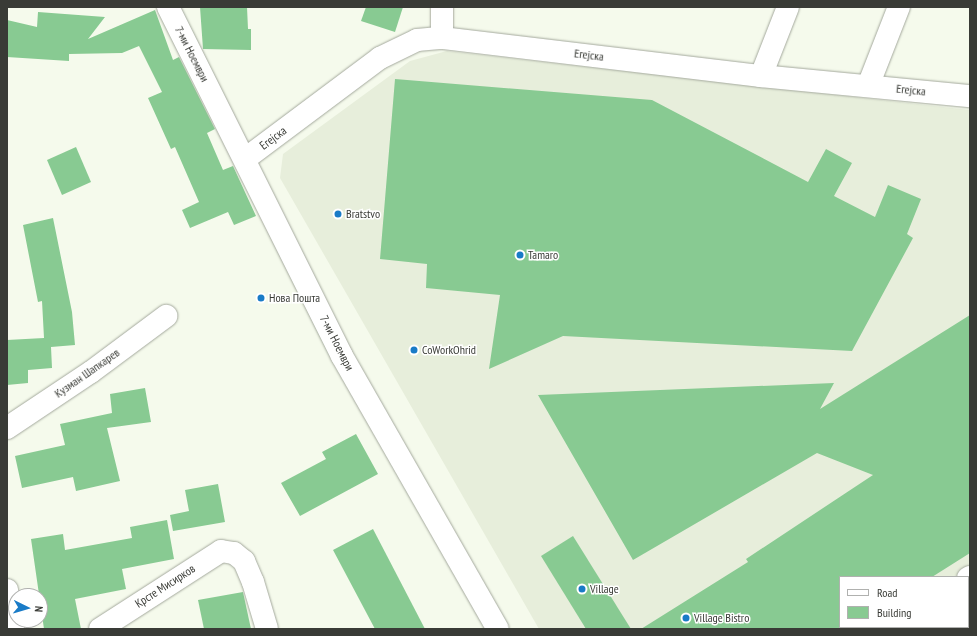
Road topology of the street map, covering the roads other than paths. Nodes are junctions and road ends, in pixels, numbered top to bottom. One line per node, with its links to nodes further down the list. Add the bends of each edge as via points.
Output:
1 (168, 7): 9 (street, 7-ми Ноември)
2 (442, 7): 5 (street)
3 (788, 7): 6 (street)
4 (899, 7): 7 (street)
5 (442, 38): 6 (street, Егејска); 9 (street, Егејска, via 417,40 380,58)
6 (762, 76): 7 (street, Егејска)
7 (868, 86): 8 (street, Егејска)
8 (970, 96)
9 (245, 159): 16 (street, 7-ми Ноември, via 342,356)
10 (166, 316): 11 (street, Кузман Шапкарев, via 91,372)
11 (7, 428)
12 (7, 595): 13 (street)
13 (13, 629)
14 (100, 629): 15 (street, Крсте Мисирков, via 221,551 234,553 244,561)
15 (267, 629)
16 (498, 629)

